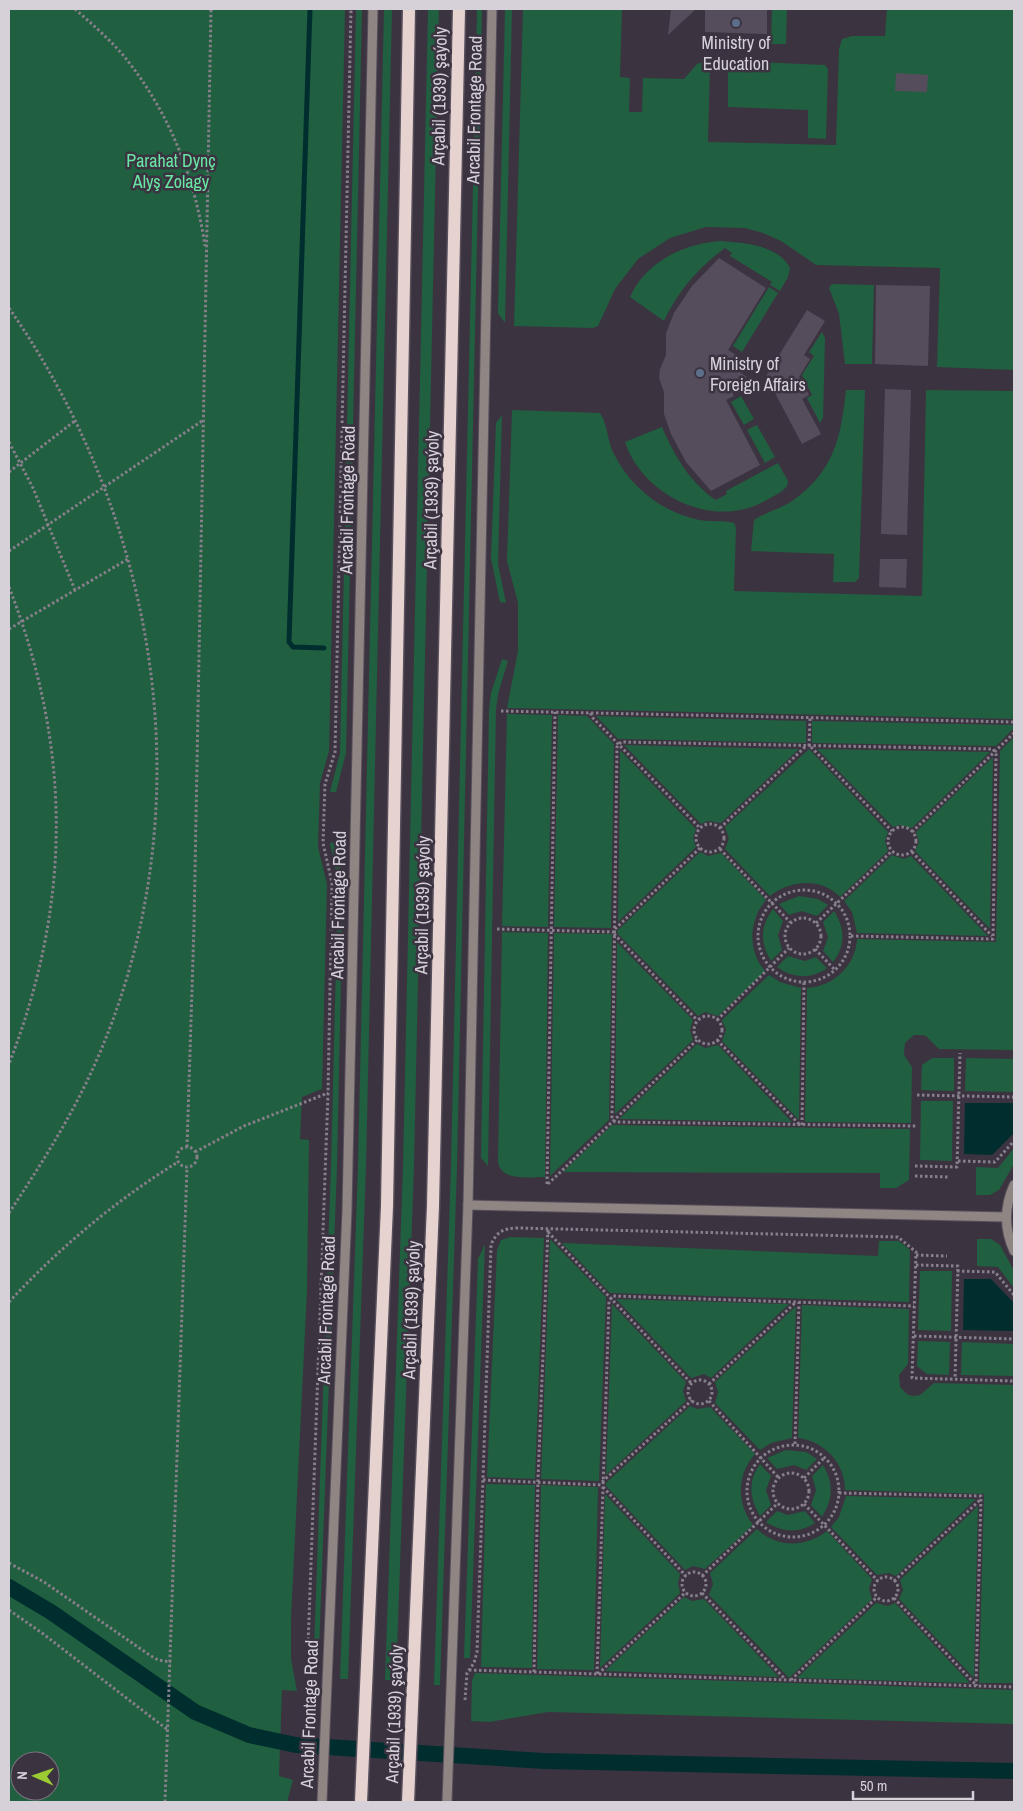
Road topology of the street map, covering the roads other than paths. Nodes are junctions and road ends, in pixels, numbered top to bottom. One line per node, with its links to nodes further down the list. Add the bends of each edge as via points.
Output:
1 (374, 9): 9 (street, Arcabil Frontage Road, via 347,1210)
2 (409, 9): 10 (main road, Arçabil (1939) şaýoly, via 386,1206)
3 (459, 9): 11 (main road, Arçabil (1939) şaýoly, via 433,1206)
4 (492, 9): 6 (street, Arcabil Frontage Road)
5 (1014, 1185): 7 (street)
6 (468, 1205): 7 (street); 12 (street, Arcabil Frontage Road)
7 (1006, 1217): 8 (street)
8 (1014, 1251)
9 (322, 1802)
10 (361, 1802)
11 (408, 1802)
12 (447, 1802)

